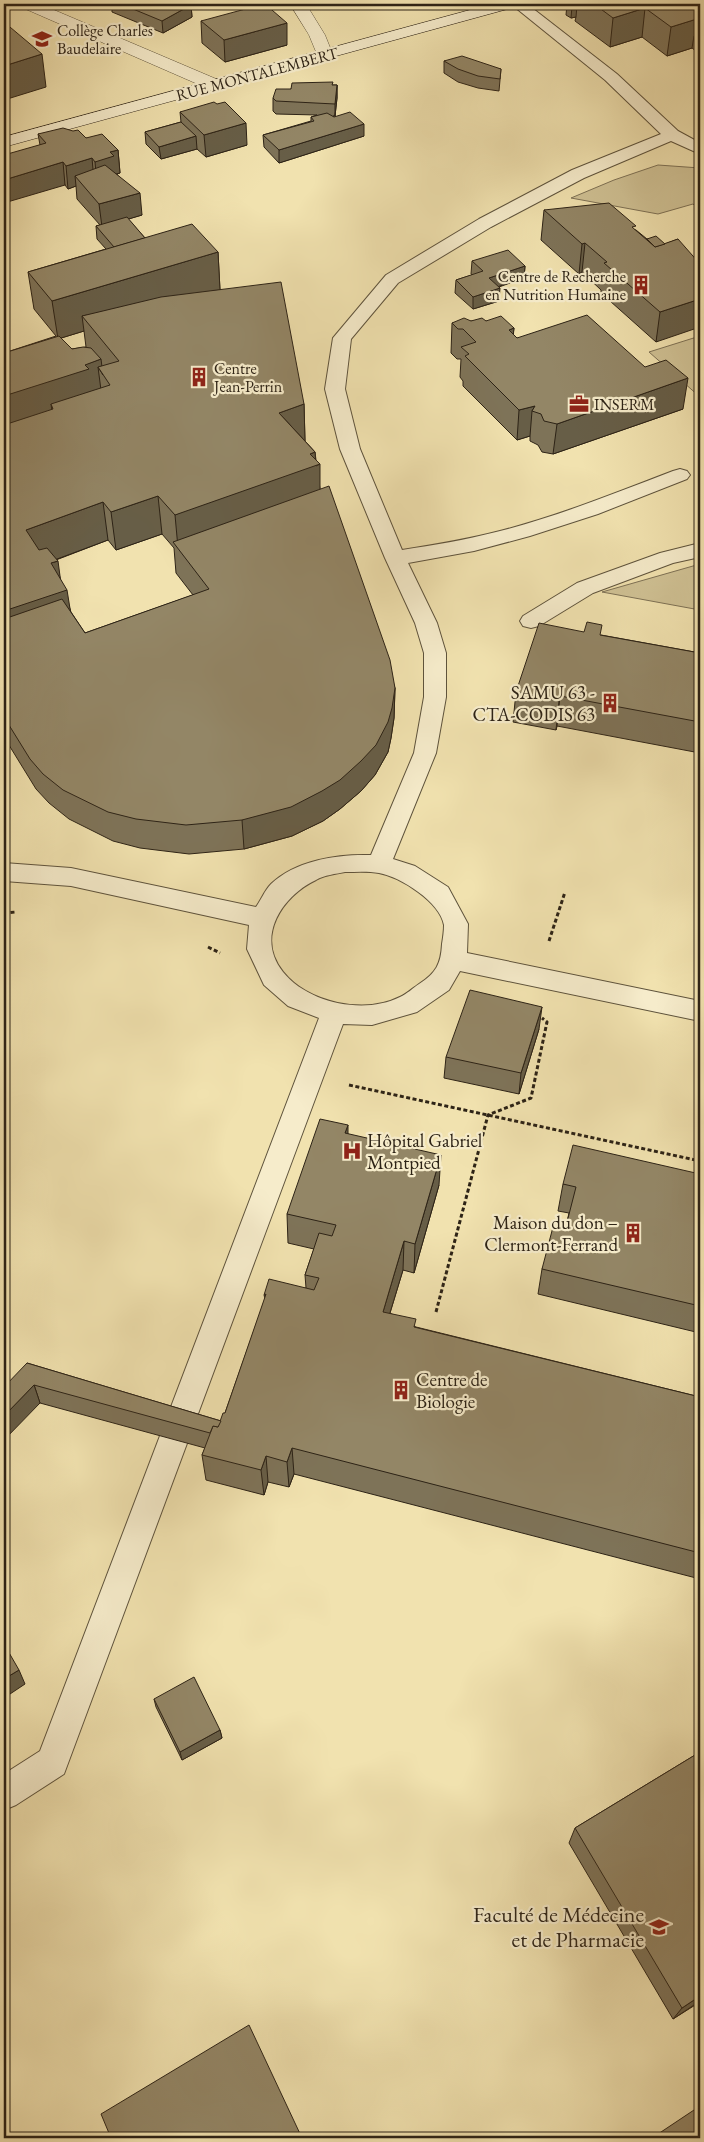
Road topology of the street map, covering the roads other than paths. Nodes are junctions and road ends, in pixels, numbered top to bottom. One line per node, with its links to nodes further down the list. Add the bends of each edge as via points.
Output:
1 (28, 4): 6 (main road)
2 (298, 4): 5 (main road)
3 (509, 4): 5 (main road, RUE MONTALEMBERT)
4 (518, 4): 7 (lane, via 611,77)
5 (325, 55): 6 (main road, RUE MONTALEMBERT)
6 (215, 85): 8 (main road, RUE MONTALEMBERT)
7 (672, 135): 9 (lane); 12 (lane, via 578,174 485,223 392,279 342,338 334,390 350,449)
8 (4, 142)
9 (700, 149)
10 (680, 475): 12 (lane, via 520,533)
11 (700, 550): 13 (lane, via 667,558 585,588)
12 (396, 558): 14 (lane, via 435,654 435,697 425,753)
13 (531, 621)
14 (379, 864): 16 (lane, via 345,863 309,872 280,891); 17 (lane, via 406,872 439,894 456,924)
15 (4, 872): 16 (lane, via 71,877)
16 (262, 918): 19 (lane, via 259,949 273,978 297,999)
17 (454, 960): 18 (lane); 19 (lane, via 440,983 408,1005 372,1015)
18 (700, 1011)
19 (334, 1013): 20 (lane, via 52,1762)
20 (4, 1792)

